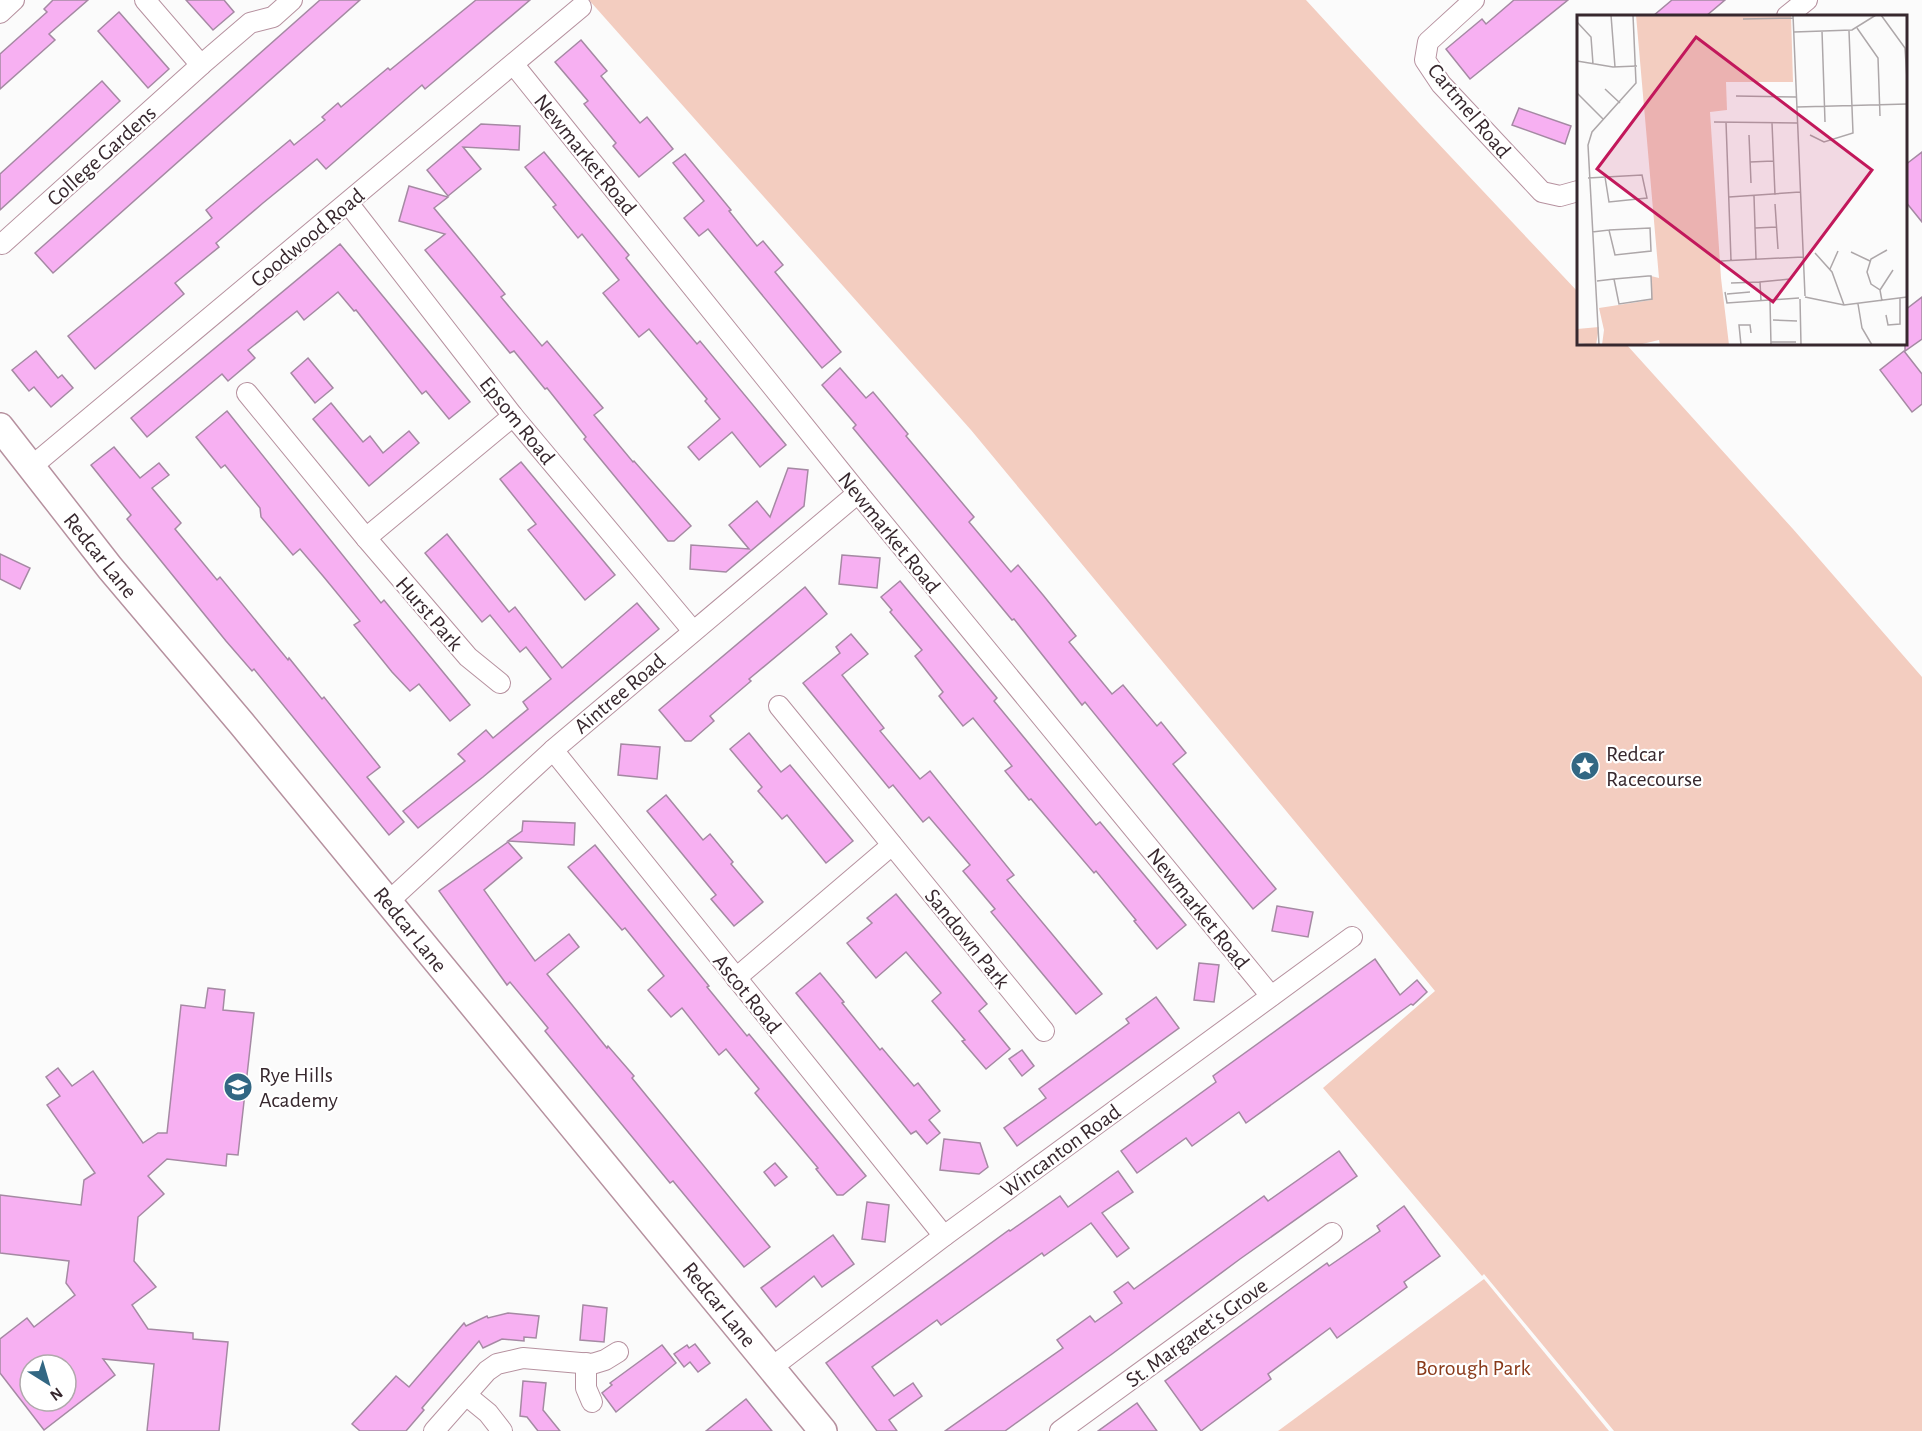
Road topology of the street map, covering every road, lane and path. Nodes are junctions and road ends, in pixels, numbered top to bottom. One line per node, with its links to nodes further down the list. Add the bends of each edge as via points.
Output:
1 (14, 0): 7 (street)
2 (145, 0): 9 (street)
3 (291, 0): 9 (street, College Gardens, via 273,17 250,23)
4 (1474, 0): 11 (street, Cartmel Road, via 1428,42 1425,60 1441,84 1542,192 1560,196)
5 (1807, 0): 8 (street)
6 (581, 8): 10 (street, Goodwood Road)
7 (0, 13)
8 (1788, 15)
9 (201, 65): 13 (street, College Gardens)
10 (514, 65): 12 (street, Goodwood Road); 18 (street, Newmarket Road)
11 (1577, 191)
12 (348, 203): 15 (street, Epsom Road); 17 (street, Goodwood Road)
13 (2, 244)
14 (247, 393): 19 (street, Hurst Park)
15 (513, 416): 19 (street); 20 (street, Epsom Road)
16 (0, 427): 17 (main road, Redcar Lane)
17 (31, 467): 25 (main road, Redcar Lane, via 110,568)
18 (858, 493): 20 (street, Aintree Road); 28 (street, Newmarket Road)
19 (366, 538): 21 (street, Hurst Park, via 468,657)
20 (693, 632): 23 (street, Aintree Road)
21 (500, 683)
22 (779, 706): 24 (street, Sandown Park)
23 (553, 750): 25 (street, Aintree Road); 27 (street, Ascot Road)
24 (892, 845): 27 (street); 29 (street, Sandown Park)
25 (388, 902): 34 (main road, Redcar Lane)
26 (1352, 937): 28 (street, Wincanton Road)
27 (736, 978): 31 (street, Ascot Road)
28 (1272, 996): 31 (street, Wincanton Road)
29 (1044, 1031)
30 (1332, 1233): 40 (street, St. Margaret's Grove)
31 (944, 1236): 34 (street, Wincanton Road)
32 (618, 1352): 33 (street, via 605,1360)
33 (586, 1363): 35 (street, via 523,1358 497,1364); 36 (street, via 586,1388)
34 (771, 1368): 39 (main road, Redcar Lane)
35 (466, 1395): 37 (street); 38 (street)
36 (592, 1402)
37 (434, 1431)
38 (502, 1431)
39 (823, 1431)
40 (1060, 1431)

